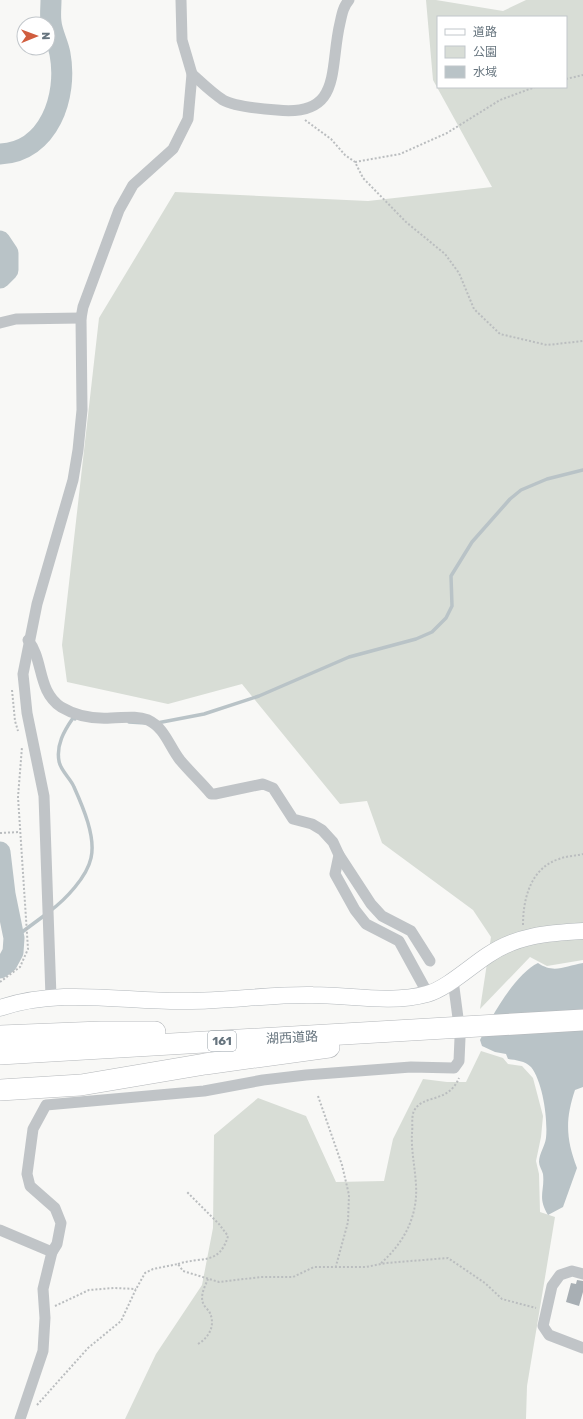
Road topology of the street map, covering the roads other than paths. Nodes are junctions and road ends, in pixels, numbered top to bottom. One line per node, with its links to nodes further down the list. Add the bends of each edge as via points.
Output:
1 (181, 0): 3 (street, via 182,40)
2 (349, 0): 3 (street, via 344,5 337,36 331,84 319,103 305,110 255,108 224,101)
3 (192, 74): 4 (street, via 188,119 173,149 133,185 119,210)
4 (80, 318): 5 (street, via 16,319); 6 (street, via 82,410 78,450 73,480)
5 (0, 323)
6 (28, 640): 7 (street, via 35,649 46,690 61,706 80,716 135,716 149,721 165,734 179,758 211,794 263,784 273,788 293,819 312,824 322,830 333,842); 12 (street, via 23,674 27,713 44,796)
7 (339, 855): 9 (street, via 371,904 382,916 411,931); 11 (street, via 335,874 355,910 366,924 399,941)
8 (583, 931): 10 (street, via 523,938 489,954)
9 (430, 961)
10 (453, 980): 11 (street); 15 (street)
11 (428, 994): 12 (street, via 408,997 311,995 180,1001)
12 (52, 997): 13 (street, via 18,1002)
13 (0, 1008)
14 (583, 1020): 15 (highway, 湖西道路 / 161)
15 (456, 1028): 17 (highway, 湖西道路 / 161); 19 (highway, via 205,1064 81,1085); 21 (street, via 459,1061 454,1068 411,1068 306,1075 204,1091 46,1105 33,1129 27,1174 30,1186 55,1208 61,1223 57,1244)
16 (0, 1036): 17 (highway, via 173,1032)
17 (200, 1042): 18 (highway, 湖西道路 / 161)
18 (0, 1054)
19 (0, 1090)
20 (0, 1230): 21 (street)
21 (52, 1252): 24 (street, via 43,1289 43,1351)
22 (583, 1274): 23 (street, via 572,1271 560,1275 552,1286 543,1326 549,1335)
23 (583, 1348)
24 (20, 1419)

